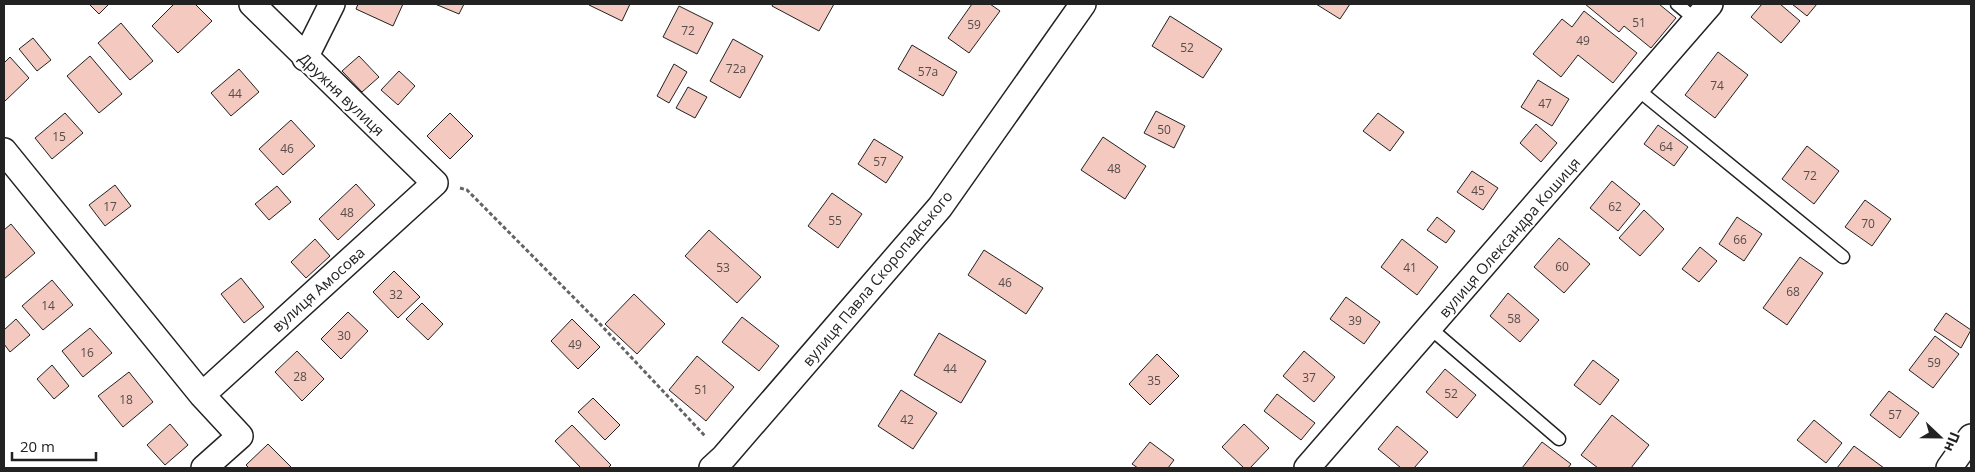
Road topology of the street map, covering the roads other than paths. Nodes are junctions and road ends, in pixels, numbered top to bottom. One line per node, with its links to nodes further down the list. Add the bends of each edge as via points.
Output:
1 (252, 4): 6 (street, Дружня вулиця)
2 (332, 4): 6 (street)
3 (1083, 4): 15 (street, вулиця Павла Скоропадського, via 940,207)
4 (1677, 4): 5 (lane)
5 (1703, 12): 7 (street, вулиця Олександра Кошиця)
6 (305, 58): 9 (street, Дружня вулиця)
7 (1637, 89): 10 (lane); 11 (street, вулиця Олександра Кошиця)
8 (4, 151): 12 (street)
9 (434, 183): 12 (street, вулиця Амосова)
10 (1843, 258)
11 (1430, 328): 14 (lane); 17 (street, вулиця Олександра Кошиця)
12 (202, 395): 16 (street, via 240,436)
13 (1971, 437): 18 (street)
14 (1559, 439)
15 (718, 463)
16 (204, 468)
17 (1307, 468)
18 (1949, 468)

